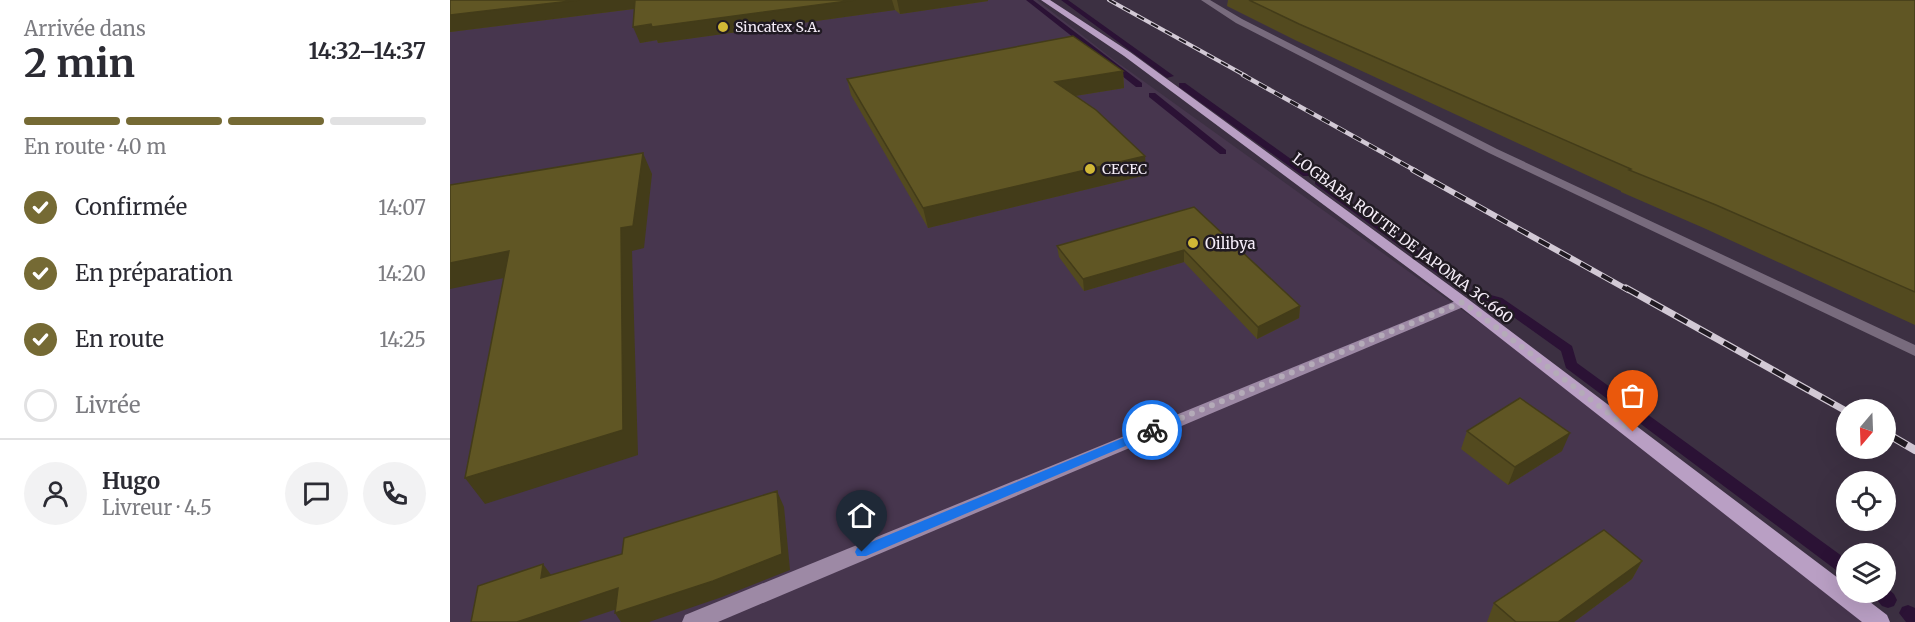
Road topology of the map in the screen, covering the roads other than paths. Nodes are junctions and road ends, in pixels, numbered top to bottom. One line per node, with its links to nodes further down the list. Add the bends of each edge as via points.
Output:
1 (1044, 0): 3 (main road, LOGBABA ROUTE DE JAPOMA 3C.660, via 1127,54)
2 (1205, 0): 4 (street, via 1494,152)
3 (1463, 302): 5 (street); 6 (main road, LOGBABA ROUTE DE JAPOMA 3C.660)
4 (1915, 351)
5 (693, 622)
6 (1879, 622)

